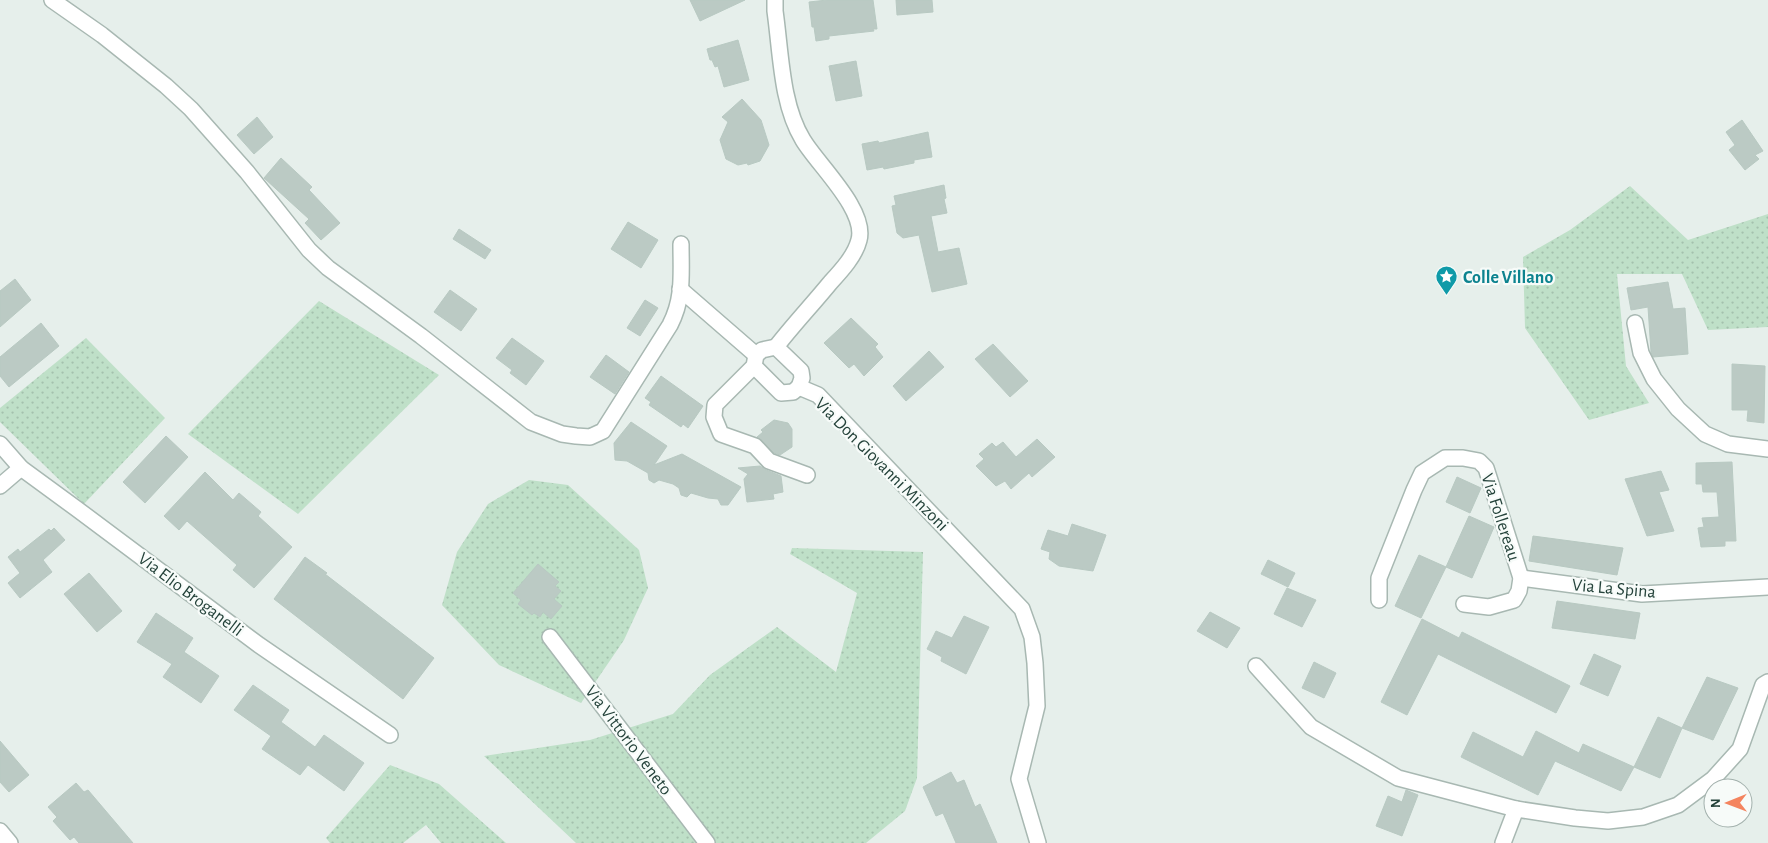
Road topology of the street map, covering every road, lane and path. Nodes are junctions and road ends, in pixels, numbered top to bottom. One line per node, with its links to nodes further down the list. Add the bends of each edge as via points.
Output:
1 (52, 0): 4 (street, via 110,41 191,108 309,250 328,268 531,422 576,436 590,437 603,431 670,325 678,309)
2 (775, 0): 6 (street, via 791,115 803,140 859,218 860,229 860,240 846,264)
3 (681, 244): 4 (street)
4 (680, 289): 7 (street)
5 (1635, 323): 10 (street, via 1641,354 1654,379 1678,409 1705,434 1728,444)
6 (776, 347): 7 (street, via 762,350); 8 (street, Via Don Giovanni Minzoni, via 801,371)
7 (755, 361): 8 (street, via 781,393 794,392); 12 (street, via 716,405 714,417 721,434 754,446 769,462)
8 (799, 387): 26 (street, Via Don Giovanni Minzoni, via 818,396 1022,610 1032,637 1037,706 1019,779)
9 (0, 444): 11 (street, Via Elio Broganelli)
10 (1768, 448)
11 (21, 468): 13 (street); 21 (street, Via Elio Broganelli, via 259,645)
12 (808, 475)
13 (0, 486)
14 (1521, 578): 15 (street, Via La Spina, via 1642,594); 16 (street, Via Follereau, via 1486,468 1478,461 1445,458 1422,473 1414,490 1379,578); 17 (street, Via Follereau, via 1514,600 1489,607)
15 (1768, 587)
16 (1379, 600)
17 (1464, 604)
18 (550, 637): 25 (street, Via Vittorio Veneto)
19 (1256, 666): 22 (street, via 1311,727 1398,778)
20 (1768, 682): 22 (street, via 1763,685 1740,749 1713,780 1678,805 1643,817 1608,821)
21 (390, 735)
22 (1516, 809): 27 (street)
23 (0, 831): 24 (street)
24 (10, 843)
25 (707, 843)
26 (1038, 843)
27 (1503, 843)

